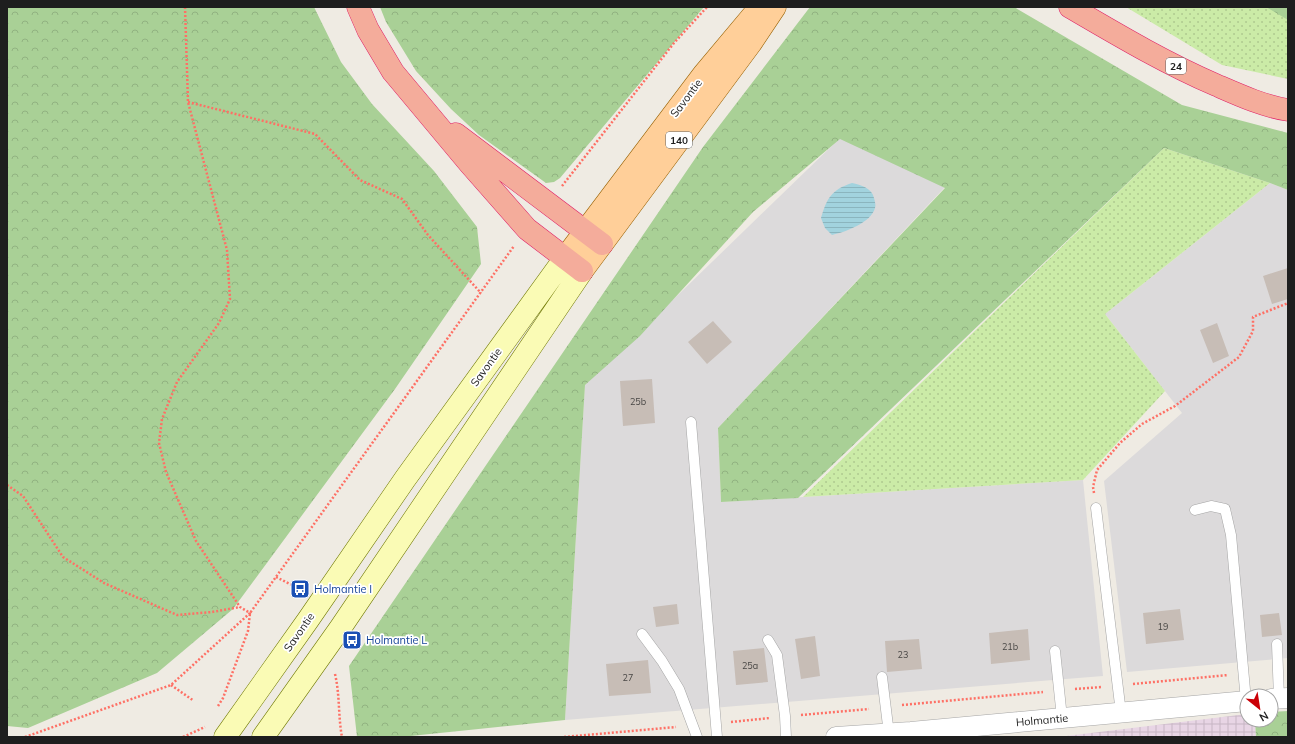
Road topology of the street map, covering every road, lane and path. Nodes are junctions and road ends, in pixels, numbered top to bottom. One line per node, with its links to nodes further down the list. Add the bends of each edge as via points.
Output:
1 (185, 7): 7 (path)
2 (358, 7): 9 (highway, via 368,30 393,72)
3 (707, 7): 10 (path, via 674,43)
4 (760, 7): 12 (main road, Savontie / 140, via 704,75)
5 (775, 7): 12 (main road, Savontie / 140, via 751,43)
6 (1070, 7): 8 (highway, 24, via 1148,52 1202,79 1243,97)
7 (188, 102): 14 (path, via 315,134 360,180 402,199 428,235); 22 (path, via 227,250 230,299 219,323 177,382 162,418 160,443 166,472 196,541)
8 (1288, 110)
9 (426, 112): 10 (highway); 11 (highway)
10 (548, 204): 12 (highway)
11 (527, 229): 13 (highway); 14 (path)
12 (594, 238): 13 (main road, Savontie / 140)
13 (574, 265): 50 (main road, Savontie / 140, via 405,479); 51 (main road, Savontie / 140, via 341,627)
14 (481, 293): 20 (path)
15 (1288, 303): 18 (path, via 1253,317 1253,330 1239,357 1175,406 1142,424 1120,444 1098,470 1093,487)
16 (691, 422): 44 (lane)
17 (7, 485): 22 (path, via 23,496 63,557 104,583 176,615 212,612)
18 (1096, 508): 32 (lane)
19 (1195, 510): 29 (lane, via 1211,506 1225,509 1231,535 1238,596)
20 (276, 576): 21 (path); 23 (path)
21 (300, 589)
22 (240, 606): 23 (path)
23 (250, 613): 31 (path); 39 (path, via 248,631)
24 (642, 634): 45 (lane, via 679,689)
25 (768, 640): 41 (lane, via 777,655)
26 (1277, 644): 34 (lane)
27 (1055, 651): 35 (lane)
28 (334, 669): 52 (path)
29 (1243, 674): 32 (path); 33 (lane)
30 (882, 677): 38 (lane)
31 (171, 685): 36 (path); 48 (path)
32 (1118, 685): 35 (path); 40 (lane)
33 (1245, 688)
34 (1279, 688)
35 (1059, 691): 38 (path); 42 (lane)
36 (194, 701)
37 (1239, 702): 40 (street, Holmantie)
38 (887, 707): 41 (path); 46 (lane)
39 (215, 710)
40 (1121, 713): 42 (street, Holmantie)
41 (785, 716): 44 (path); 56 (lane)
42 (1062, 718): 47 (street, Holmantie)
43 (208, 721): 49 (path, via 205,727)
44 (716, 723): 55 (lane)
45 (692, 725): 53 (path); 54 (lane)
46 (890, 734): 47 (street, Holmantie); 57 (street, Holmantie)
47 (911, 735)
48 (25, 737)
49 (184, 737)
50 (225, 737)
51 (263, 737)
52 (342, 737)
53 (564, 737)
54 (697, 737)
55 (717, 737)
56 (786, 737)
57 (836, 737)

